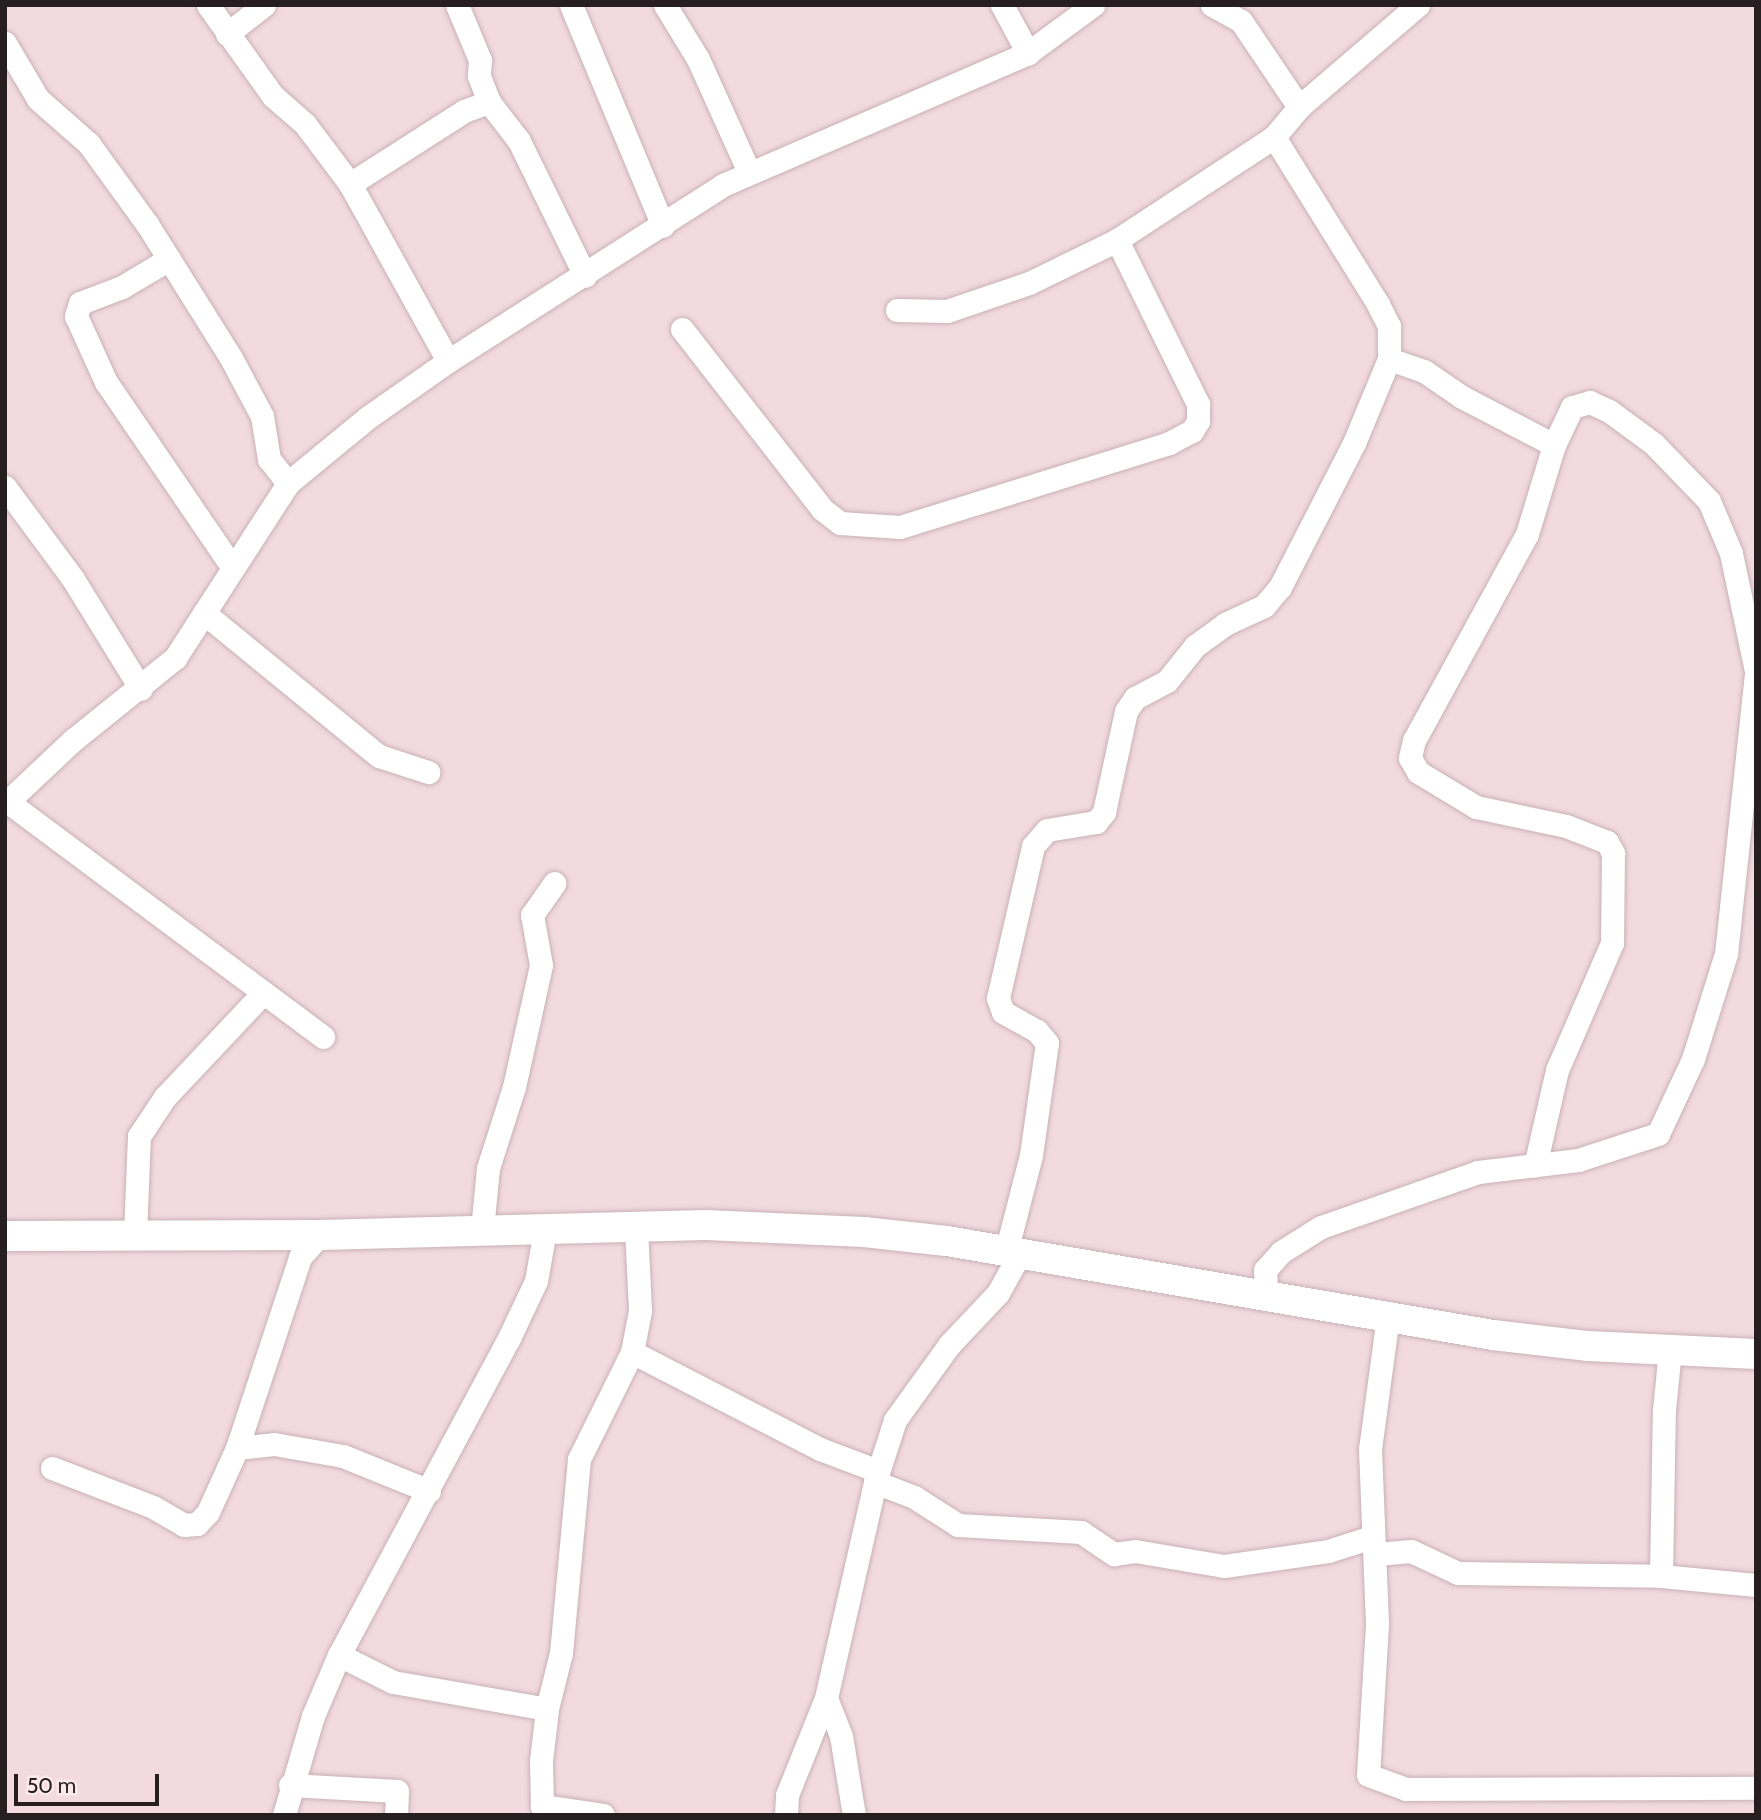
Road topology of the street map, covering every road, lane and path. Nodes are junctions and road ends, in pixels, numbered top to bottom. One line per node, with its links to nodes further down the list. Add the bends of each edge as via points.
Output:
1 (208, 5): 10 (street)
2 (264, 5): 10 (street)
3 (457, 5): 13 (street, via 480,60 479,76)
4 (570, 5): 18 (street)
5 (665, 5): 16 (street, via 698,59)
6 (1002, 5): 12 (street)
7 (1093, 5): 12 (street)
8 (1212, 5): 14 (street, via 1241,21)
9 (1418, 5): 14 (street)
10 (227, 34): 17 (street, via 273,96 306,124)
11 (5, 43): 20 (street, via 38,99 89,144)
12 (1028, 53): 16 (street)
13 (489, 102): 17 (street, via 464,111); 21 (street, via 519,141)
14 (1300, 107): 15 (street)
15 (1274, 137): 19 (street); 24 (street, via 1378,304 1389,326)
16 (749, 172): 18 (street)
17 (350, 184): 25 (street)
18 (663, 226): 21 (street)
19 (1117, 240): 22 (street, via 1029,282 959,307); 23 (street, via 1198,404 1198,421 1192,431 1169,443 900,527 840,523 822,509)
20 (169, 259): 27 (street, via 262,416 269,459); 29 (street, via 122,287 79,303 76,316 106,382)
21 (585, 276): 25 (street)
22 (897, 310)
23 (682, 329)
24 (1389, 359): 26 (street, via 1424,371 1462,397); 45 (street, via 1354,443 1280,587 1264,607 1226,624 1195,646 1159,687 1135,698 1126,711 1104,812 1096,822 1047,830 1033,846 998,998 1003,1012 1037,1031 1047,1043)
25 (448, 361): 27 (street)
26 (1554, 445): 31 (street, via 1572,407 1590,402 1654,444 1709,501 1731,553); 38 (street, via 1527,534 1414,740 1410,758 1418,772 1476,807 1566,826 1607,842 1613,853 1612,943 1557,1070)
27 (288, 483): 29 (street)
28 (5, 487): 32 (street, via 73,579)
29 (233, 568): 30 (street)
30 (204, 613): 32 (street, via 175,659); 33 (street, via 379,756)
31 (1756, 671): 38 (street, via 1726,954 1693,1059 1658,1134 1578,1160)
32 (141, 689): 34 (street, via 73,740)
33 (428, 772)
34 (6, 803): 36 (street)
35 (554, 883): 40 (street, via 532,915 541,965 514,1087 488,1168)
36 (263, 993): 37 (street); 44 (street, via 165,1097 139,1136)
37 (323, 1037)
38 (1535, 1166): 46 (street, via 1478,1172 1321,1227 1281,1252 1265,1270)
39 (636, 1228): 41 (main road); 45 (main road, via 706,1225 864,1232); 49 (street, via 639,1311)
40 (482, 1230): 41 (main road); 42 (main road)
41 (545, 1230): 54 (street, via 536,1281)
42 (320, 1235): 44 (main road); 51 (street, via 300,1257)
43 (5, 1236): 44 (main road)
44 (135, 1236)
45 (1013, 1253): 46 (main road); 53 (street, via 998,1293 949,1345 904,1404)
46 (1266, 1294): 47 (main road)
47 (1388, 1316): 48 (main road, via 1493,1335); 55 (street, via 1370,1449)
48 (1670, 1350): 50 (main road); 56 (street, via 1664,1410)
49 (632, 1352): 53 (street); 60 (street, via 579,1459 561,1653)
50 (1756, 1354)
51 (237, 1448): 52 (street, via 208,1512 197,1524 184,1525 153,1507); 54 (street, via 274,1444 343,1456)
52 (52, 1468)
53 (876, 1477): 55 (street, via 958,1525 1081,1532 1114,1554 1135,1550 1224,1566); 59 (street)
54 (429, 1490): 58 (street)
55 (1374, 1546): 56 (street, via 1411,1551 1458,1573); 62 (street, via 1377,1660 1368,1775 1406,1789)
56 (1661, 1576): 57 (street)
57 (1756, 1584)
58 (339, 1655): 60 (street, via 393,1682); 61 (street)
59 (826, 1698): 67 (street, via 787,1795); 68 (street, via 841,1736)
60 (547, 1709): 63 (street, via 541,1761)
61 (290, 1785): 64 (street); 65 (street, via 397,1791)
62 (1756, 1788)
63 (543, 1811): 66 (street)
64 (284, 1815)
65 (396, 1815)
66 (603, 1815)
67 (786, 1815)
68 (854, 1815)

